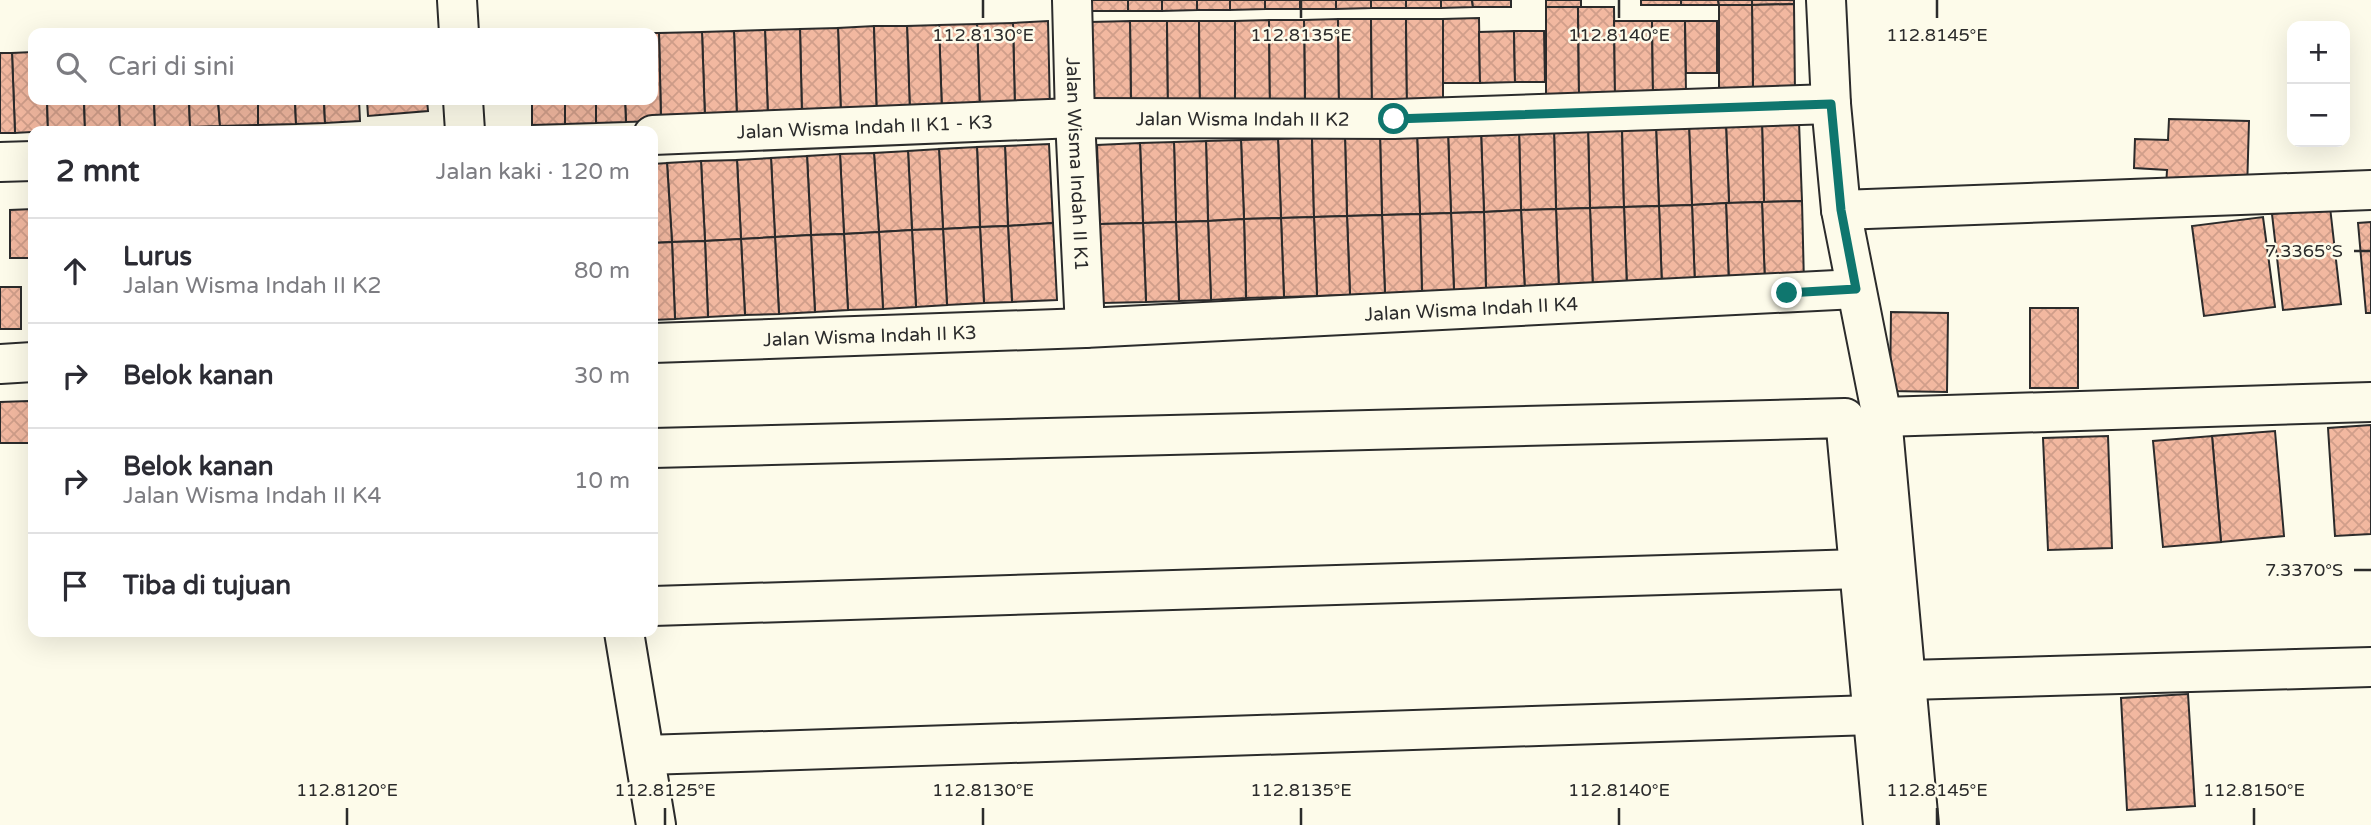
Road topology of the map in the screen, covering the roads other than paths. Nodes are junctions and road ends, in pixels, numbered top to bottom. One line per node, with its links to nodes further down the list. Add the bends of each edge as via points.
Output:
1 (457, 0): 4 (street)
2 (1072, 0): 7 (street, Jalan Wisma Indah II K1)
3 (1826, 0): 5 (street)
4 (459, 28)
5 (1831, 104): 7 (street, Jalan Wisma Indah II K2, via 1394,119); 13 (street)
6 (463, 105): 8 (street)
7 (1075, 117): 9 (street, Jalan Wisma Indah II K1 - K3); 15 (street, Jalan Wisma Indah II K1)
8 (465, 126)
9 (658, 135)
10 (28, 161): 11 (street)
11 (0, 162)
12 (2371, 190): 13 (street)
13 (1841, 210): 14 (street)
14 (1856, 289): 15 (street, Jalan Wisma Indah II K4); 20 (street)
15 (1085, 328): 16 (street, Jalan Wisma Indah II K3)
16 (658, 343)
17 (28, 362): 18 (street)
18 (0, 364)
19 (2371, 402): 20 (street)
20 (1882, 417): 26 (street)
21 (658, 448): 22 (street, via 1845,418)
22 (1859, 569): 23 (street); 27 (street)
23 (658, 606)
24 (625, 637): 28 (street)
25 (2371, 667): 26 (street)
26 (1907, 680): 31 (street)
27 (1873, 715): 28 (street); 30 (street)
28 (645, 755): 29 (street)
29 (656, 825)
30 (1883, 825)
31 (1919, 825)

